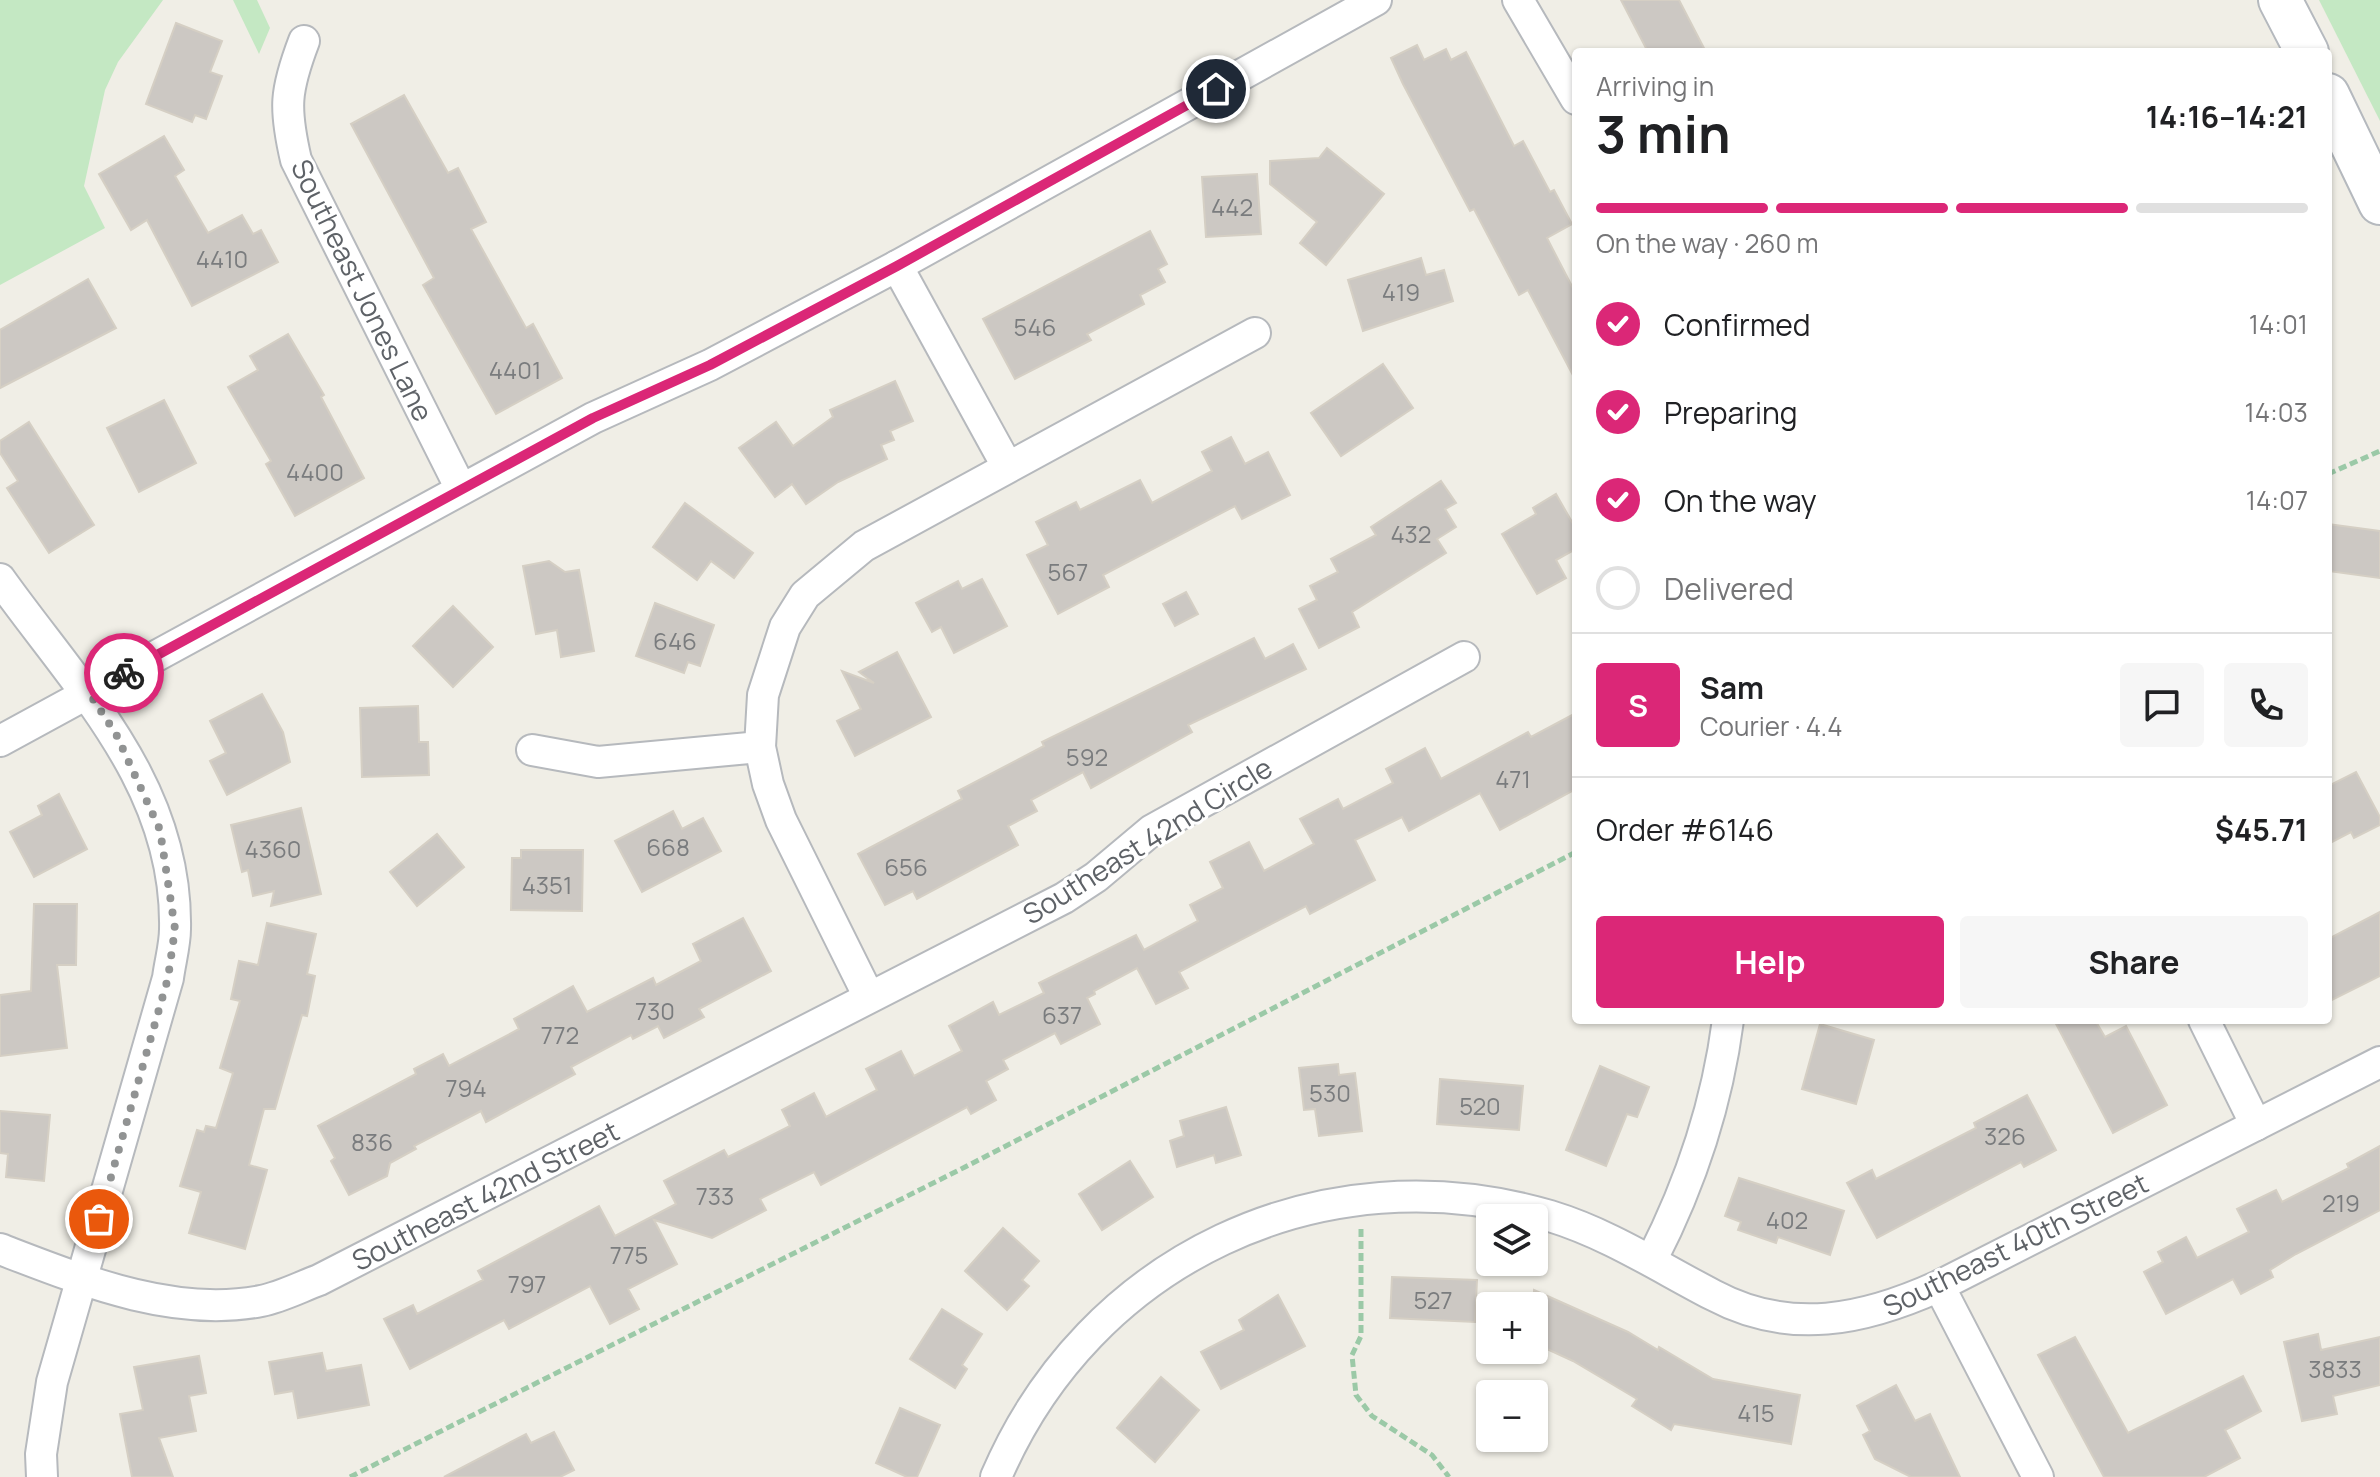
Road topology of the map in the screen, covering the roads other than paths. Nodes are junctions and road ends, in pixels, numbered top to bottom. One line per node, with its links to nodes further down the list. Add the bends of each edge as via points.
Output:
1 (1376, 0): 9 (street)
2 (1518, 0): 6 (street)
3 (2280, 0): 5 (main road)
4 (304, 41): 12 (street, Southeast Jones Lane, via 287,87 296,160)
5 (2305, 48)
6 (1572, 92)
7 (2332, 103): 8 (main road)
8 (2380, 203)
9 (897, 266): 11 (street); 12 (street)
10 (1255, 333): 11 (street)
11 (1007, 466): 17 (street, via 864,546 805,595 774,657 763,695)
12 (461, 489): 15 (street)
13 (0, 579): 15 (street)
14 (1464, 657): 19 (street, Southeast 42nd Circle, via 1152,830 1064,898)
15 (89, 693): 16 (street); 26 (street, via 116,734 160,830 175,929 168,978)
16 (0, 741)
17 (760, 747): 18 (street, via 598,762); 19 (street, via 781,820)
18 (532, 750)
19 (869, 997): 26 (street, Southeast 42nd Street, via 344,1267 277,1295 206,1306)
20 (1727, 1024): 25 (street, via 1720,1077 1695,1162)
21 (2206, 1024): 23 (street)
22 (2380, 1062): 23 (street, Southeast 40th Street)
23 (2256, 1125): 27 (street, Southeast 40th Street)
24 (0, 1249): 26 (street, Southeast 42nd Street)
25 (1652, 1259): 27 (street, Southeast 40th Street, via 1715,1297 1788,1318 1825,1321 1860,1316); 29 (street, Southeast 40th Street, via 1593,1231 1500,1204 1452,1197 1391,1196 1270,1219 1191,1255 1132,1296 1069,1355 1023,1418)
26 (81, 1280): 28 (street, via 52,1382)
27 (1939, 1286): 30 (street)
28 (42, 1477)
29 (996, 1477)
30 (2038, 1477)

